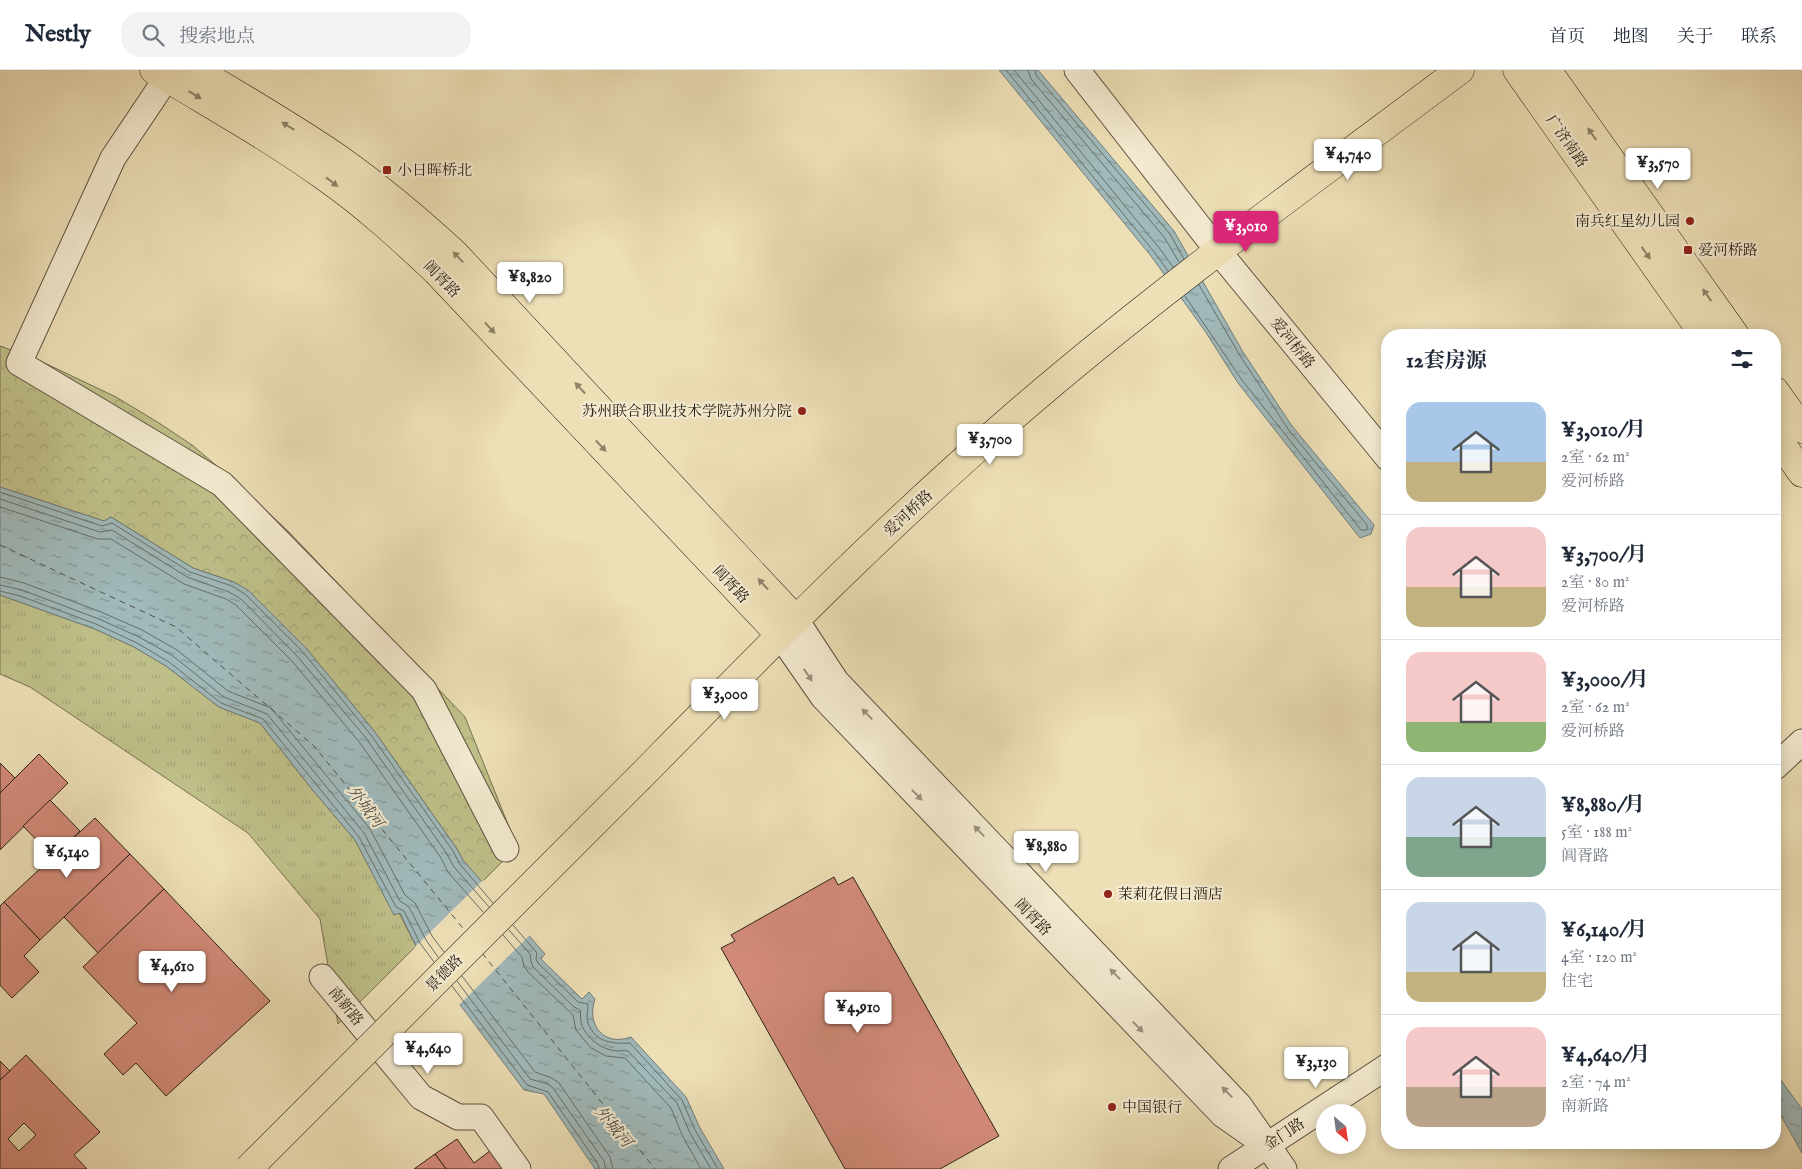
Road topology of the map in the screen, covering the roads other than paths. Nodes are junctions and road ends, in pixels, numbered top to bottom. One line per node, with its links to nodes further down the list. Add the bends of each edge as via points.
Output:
1 (196, 70): 16 (main road, 阊胥路, one-way to 1, via 449,248 394,200 334,155)
2 (1077, 70): 7 (street, 爱河桥路)
3 (1460, 70): 7 (main road, 爱河桥路)
4 (1516, 70): 8 (main road, 广济南路, one-way to 8)
5 (1547, 70): 9 (main road, 广济南路, one-way to 5)
6 (164, 73): 10 (street, via 113,158); 16 (main road, 阊胥路, one-way to 16, via 307,164 406,242)
7 (1213, 255): 14 (street, 爱河桥路); 16 (main road, 爱河桥路, via 1000,428)
8 (1700, 329)
9 (1731, 329)
10 (10, 361): 20 (street, via 222,484 424,690)
11 (1781, 399): 12 (main road)
12 (1802, 429)
13 (1781, 443): 15 (main road)
14 (1381, 450)
15 (1802, 473)
16 (788, 628): 19 (main road, 爱河桥路); 23 (street, 阊胥路, via 823,697 1223,1115)
17 (1802, 742): 18 (street)
18 (1781, 761)
19 (640, 777): 24 (main road, 景德路, bridge)
20 (506, 849)
21 (322, 977): 25 (street, 南新路, via 421,1097 458,1117 481,1117)
22 (1381, 1071): 23 (street, 金门路)
23 (1266, 1146): 26 (street, 金门路); 27 (street, 阊胥路)
24 (248, 1169)
25 (518, 1169)
26 (1231, 1169)
27 (1284, 1169)

